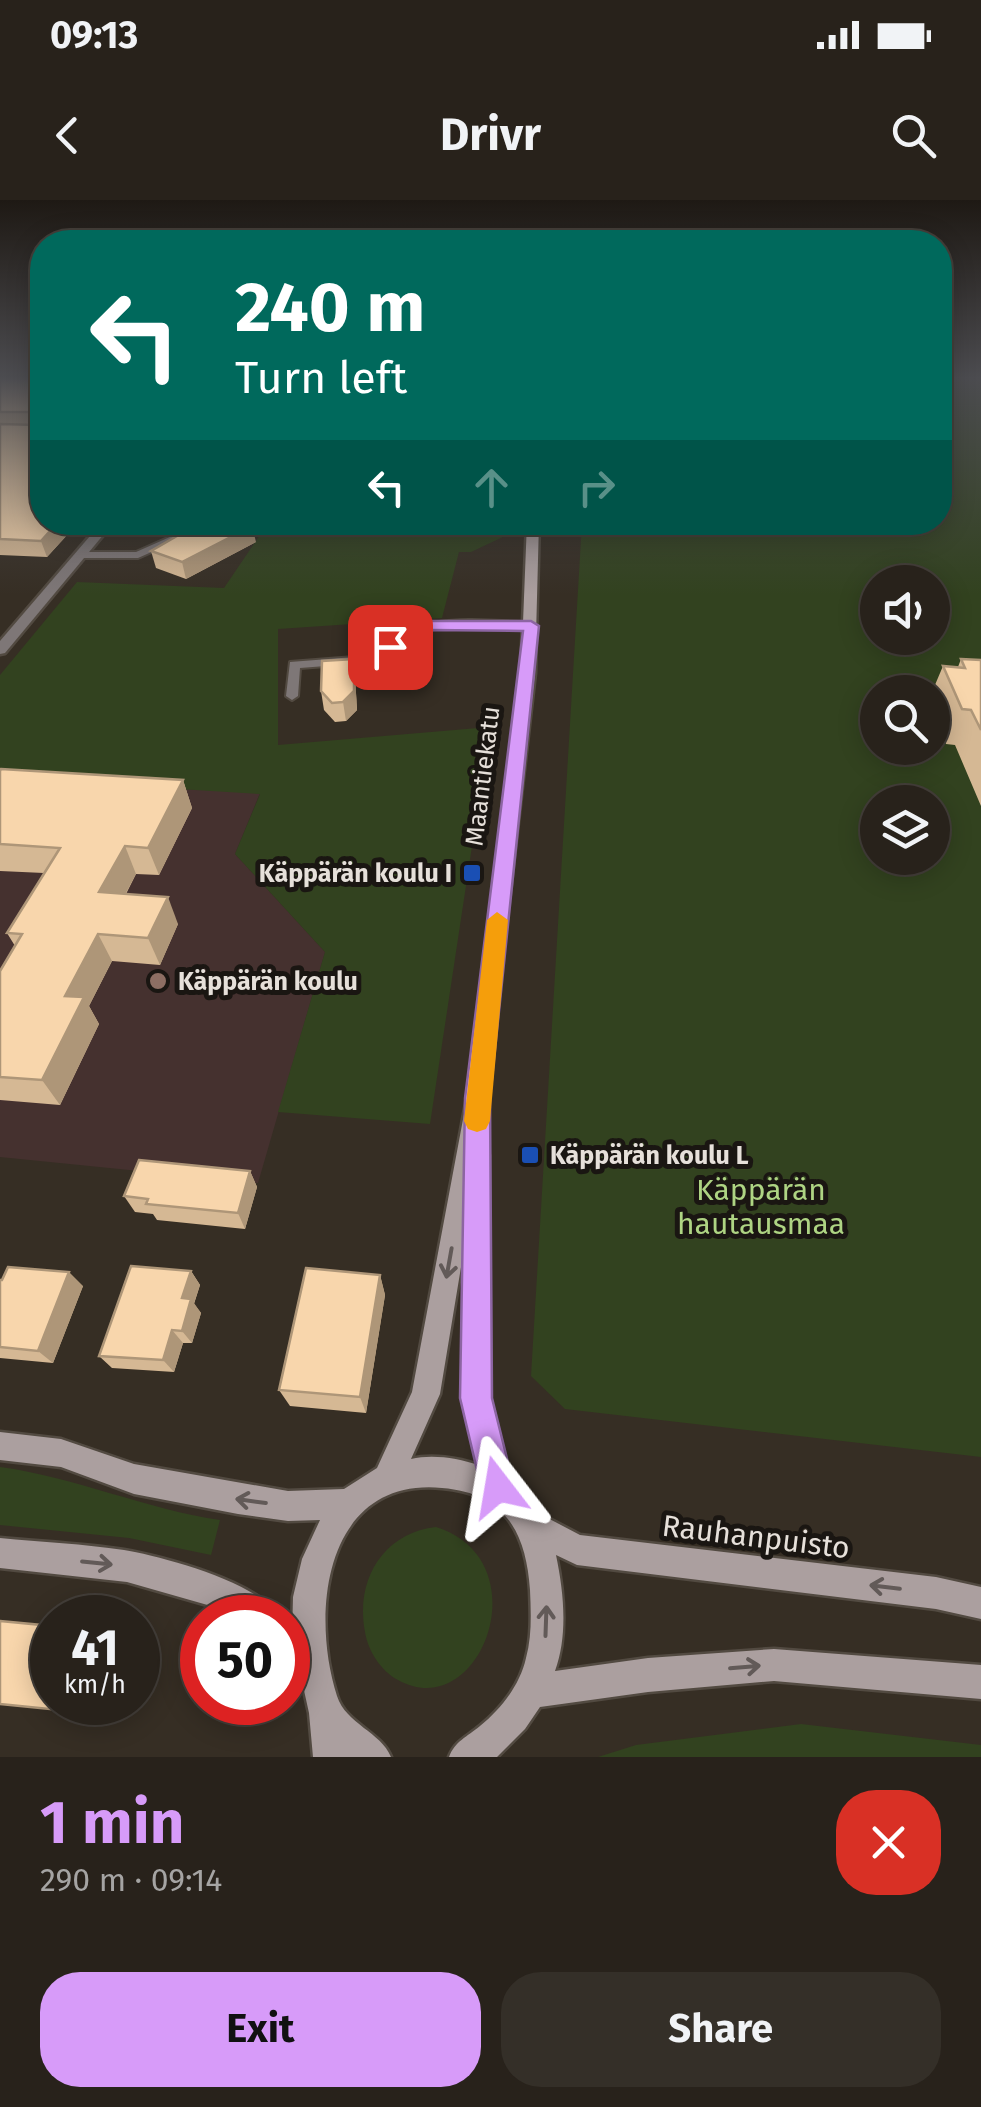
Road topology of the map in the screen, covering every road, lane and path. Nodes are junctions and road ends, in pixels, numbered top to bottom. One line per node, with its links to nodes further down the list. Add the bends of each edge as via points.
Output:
1 (98, 535): 4 (street)
2 (533, 535): 5 (main road, Maantiekatu)
3 (178, 536): 4 (lane, via 138,555)
4 (81, 556): 6 (street)
5 (531, 626): 7 (lane, via 430,626 403,636); 10 (main road, Maantiekatu)
6 (0, 650)
7 (384, 658): 8 (lane); 9 (lane, via 294,665)
8 (386, 682)
9 (292, 696)
10 (478, 1098): 12 (main road, Maantiekatu, one-way to 12, via 426,1394); 13 (main road, Maantiekatu, via 476,1398)
11 (0, 1446): 14 (main road, one-way to 11, via 238,1499 134,1479 61,1454)
12 (388, 1479): 13 (main road, via 448,1471); 14 (main road)
13 (498, 1487): 15 (main road)
14 (348, 1504): 18 (main road, via 322,1542)
15 (529, 1524): 19 (main road, Rauhanpuisto, one-way to 15, via 576,1550); 22 (main road, one-way to 15, via 548,1630 545,1575)
16 (0, 1554): 17 (main road, one-way to 17, via 127,1566)
17 (222, 1595)
18 (307, 1595)
19 (981, 1602)
20 (310, 1672): 23 (main road)
21 (981, 1682): 22 (main road, one-way to 21, via 774,1664)
22 (533, 1691): 26 (main road, via 494,1741)
23 (326, 1714): 24 (main road); 25 (main road)
24 (330, 1757)
25 (374, 1757)
26 (466, 1757)

